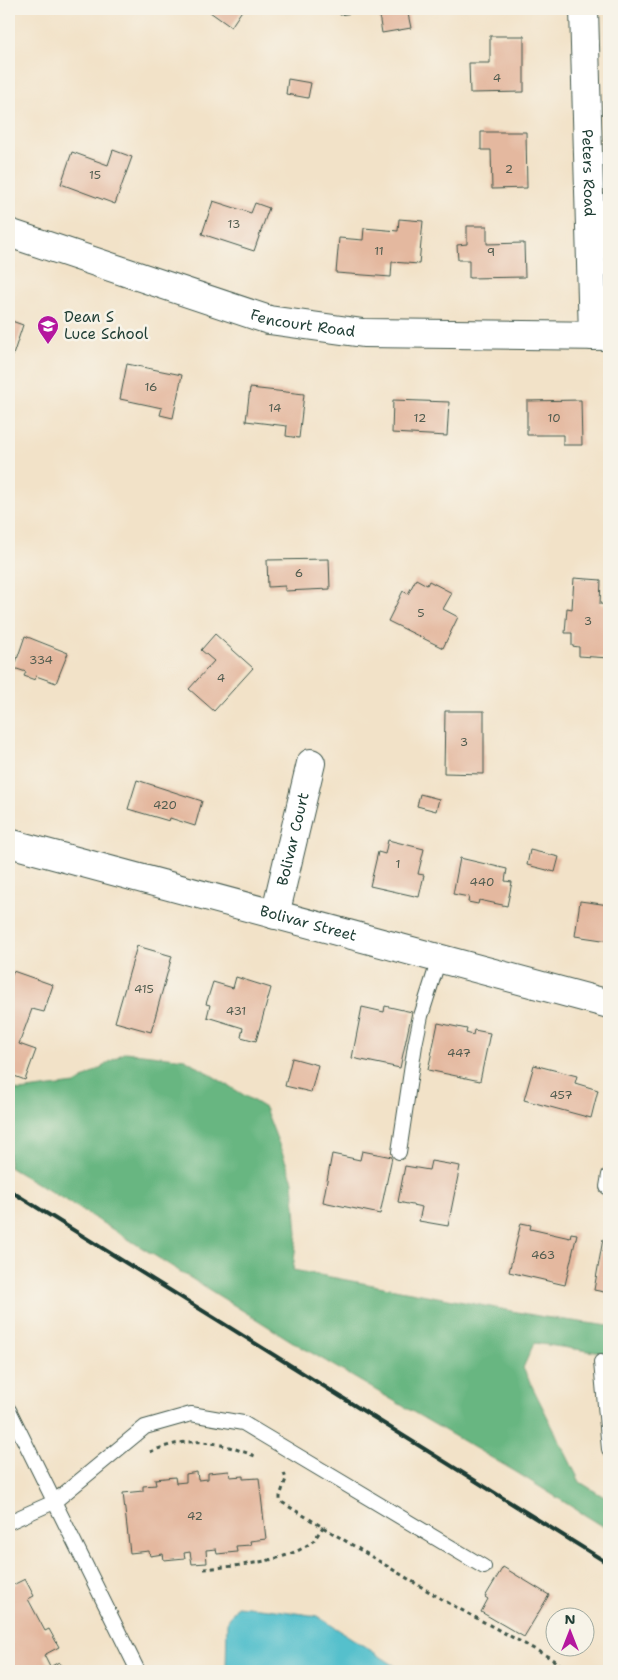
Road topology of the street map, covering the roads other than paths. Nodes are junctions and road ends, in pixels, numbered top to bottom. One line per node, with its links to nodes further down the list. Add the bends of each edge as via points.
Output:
1 (584, 9): 3 (street, Peters Road)
2 (9, 233): 3 (street, Fencourt Road, via 269,320 363,333)
3 (601, 336)
4 (311, 763): 6 (street, Bolivar Court)
5 (9, 843): 6 (street, Bolivar Street)
6 (275, 915): 7 (street, Bolivar Street)
7 (439, 959): 8 (street, Bolivar Street); 9 (lane, via 421,1016)
8 (609, 1004)
9 (399, 1152)
10 (601, 1362): 12 (lane)
11 (9, 1410): 13 (lane)
12 (609, 1449)
13 (54, 1502): 14 (lane); 15 (lane, via 145,1427 191,1414 243,1423); 16 (lane)
14 (9, 1522)
15 (484, 1568)
16 (138, 1671)

